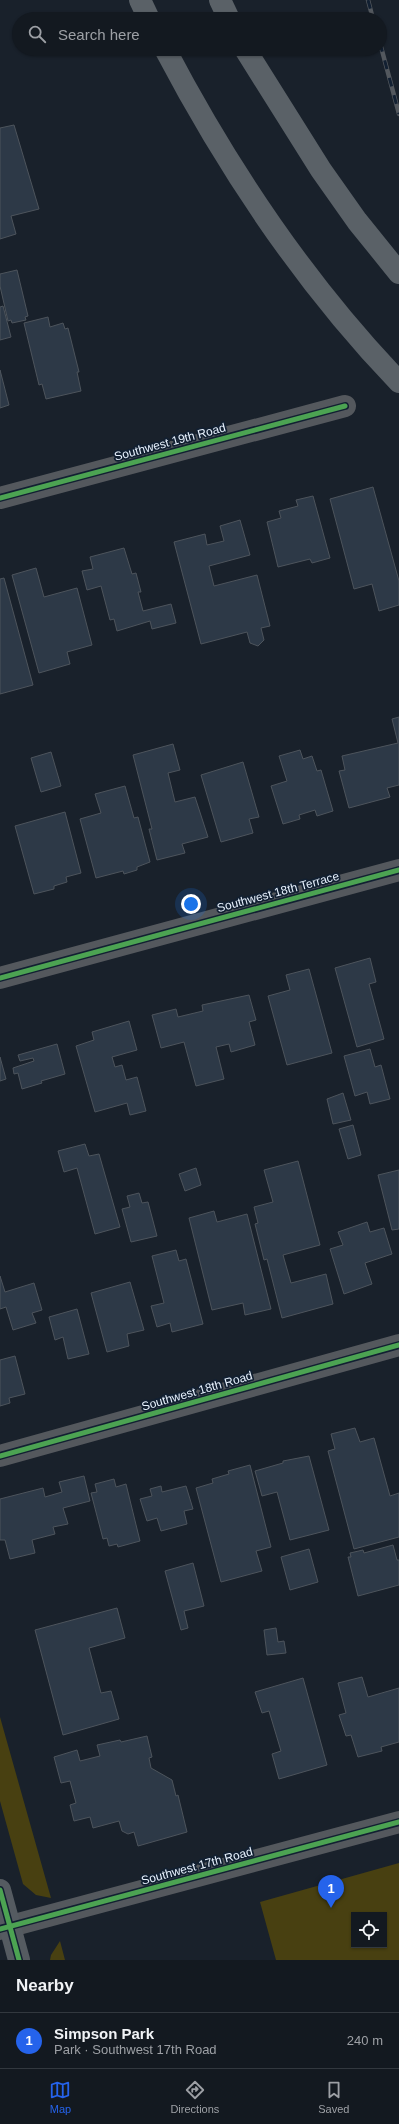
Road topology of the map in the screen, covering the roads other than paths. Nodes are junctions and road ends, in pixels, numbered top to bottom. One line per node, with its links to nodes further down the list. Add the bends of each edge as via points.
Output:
1 (140, 0): 3 (highway)
2 (220, 0): 4 (highway)
3 (146, 12)
4 (226, 12)
5 (169, 56): 8 (highway, via 240,180 296,260)
6 (249, 56): 7 (highway, via 352,214)
7 (399, 273)
8 (399, 382)
9 (345, 406): 10 (street, Southwest 19th Road)
10 (0, 498)
11 (399, 870): 12 (street, Southwest 18th Terrace)
12 (0, 978)
13 (399, 1345): 14 (street, Southwest 18th Road)
14 (0, 1456)
15 (399, 1822): 17 (street, Southwest 17th Road)
16 (0, 1890): 17 (main road)
17 (5, 1928): 18 (main road)
18 (19, 1960)

